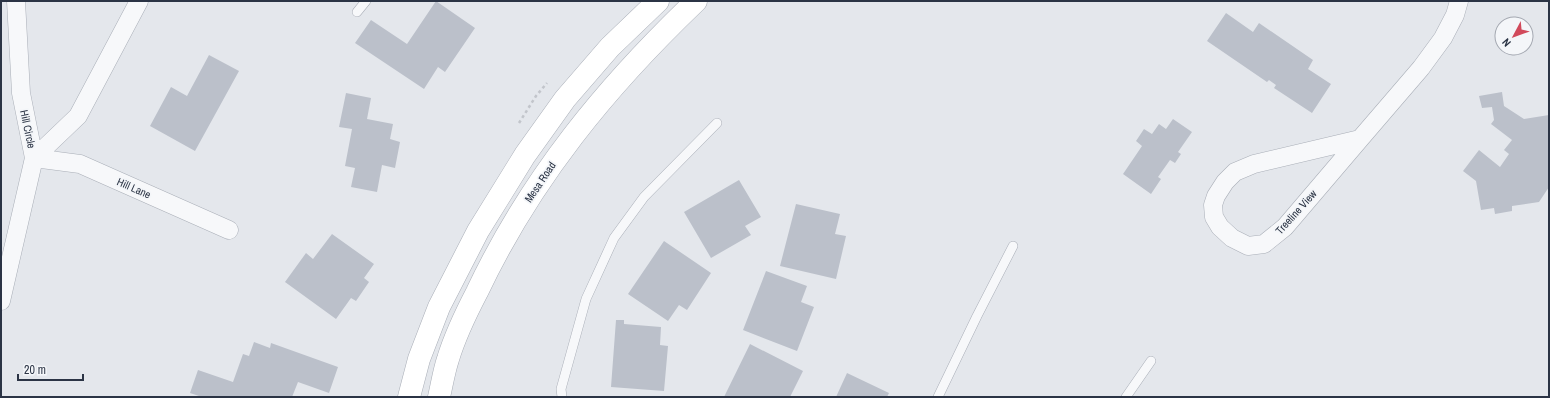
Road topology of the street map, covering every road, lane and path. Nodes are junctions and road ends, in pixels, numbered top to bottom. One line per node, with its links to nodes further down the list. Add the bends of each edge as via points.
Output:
1 (16, 1): 10 (street, Hill Circle, via 21,93)
2 (139, 1): 10 (street, via 78,116)
3 (366, 1): 7 (lane)
4 (658, 1): 15 (main road, via 610,47 565,99 525,155 478,231 439,307 419,359)
5 (696, 1): 16 (main road, Mesa Road, via 658,37 607,93 534,188 487,270 465,316 448,359)
6 (1459, 1): 9 (street, Treeline View, via 1443,38 1421,68)
7 (357, 12)
8 (717, 123): 17 (lane, via 644,197 614,238 586,299 561,389)
9 (1360, 139): 9 (street, Treeline View, via 1254,164 1235,172 1216,196 1213,205 1214,217 1232,238 1248,246 1264,244 1285,227)
10 (34, 158): 11 (street, Hill Lane, via 80,164); 13 (street, Hill Circle)
11 (229, 230)
12 (1013, 246): 18 (lane)
13 (1, 301)
14 (1151, 361): 19 (lane)
15 (409, 397)
16 (439, 397)
17 (562, 397)
18 (938, 397)
19 (1126, 397)

